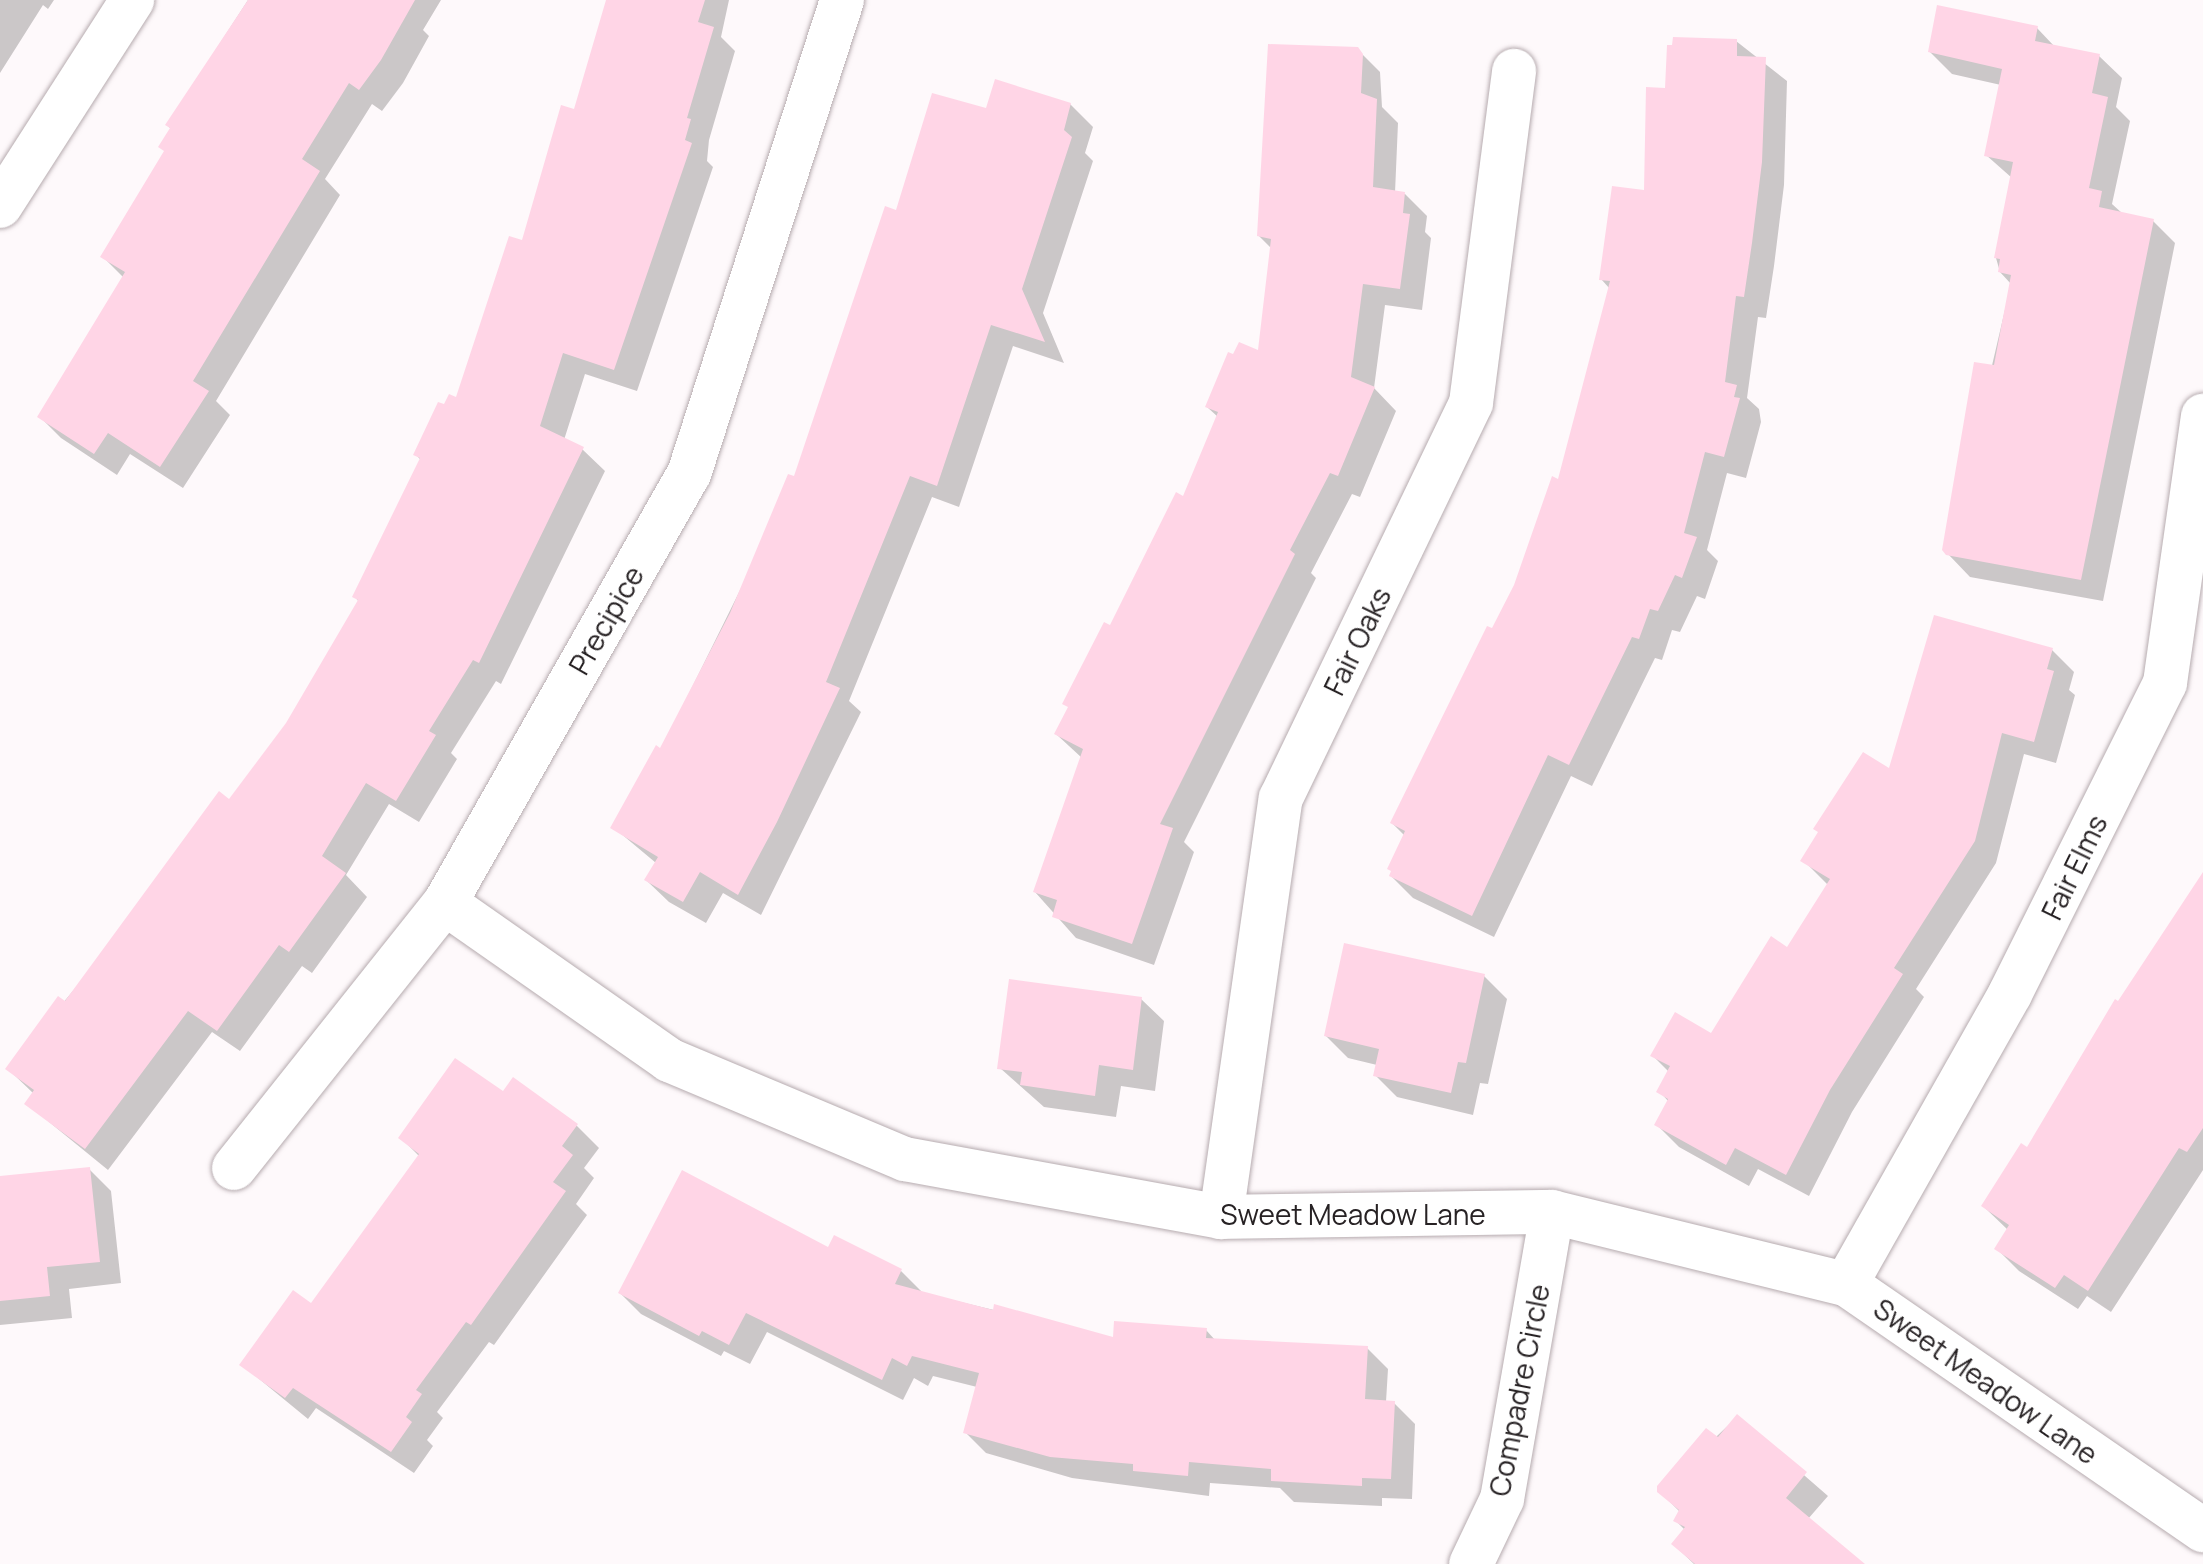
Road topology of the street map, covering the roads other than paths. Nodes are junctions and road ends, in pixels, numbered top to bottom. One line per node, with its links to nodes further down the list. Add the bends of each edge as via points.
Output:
1 (132, 0): 4 (street)
2 (843, 0): 6 (street, Precipice, via 689,474)
3 (1514, 71): 9 (street, Fair Oaks, via 1471,403 1281,798)
4 (0, 206)
5 (2203, 416): 10 (street, Fair Elms, via 2165,683 2010,994)
6 (445, 903): 7 (street, Precipice); 9 (street, Sweet Meadow Lane, via 669,1060 905,1159)
7 (234, 1168)
8 (1552, 1212): 9 (street, Sweet Meadow Lane); 10 (street, Sweet Meadow Lane); 12 (street, Compadre Circle, via 1502,1499)
9 (1221, 1217)
10 (1846, 1284): 11 (street, Sweet Meadow Lane)
11 (2203, 1530)
12 (1471, 1564)

